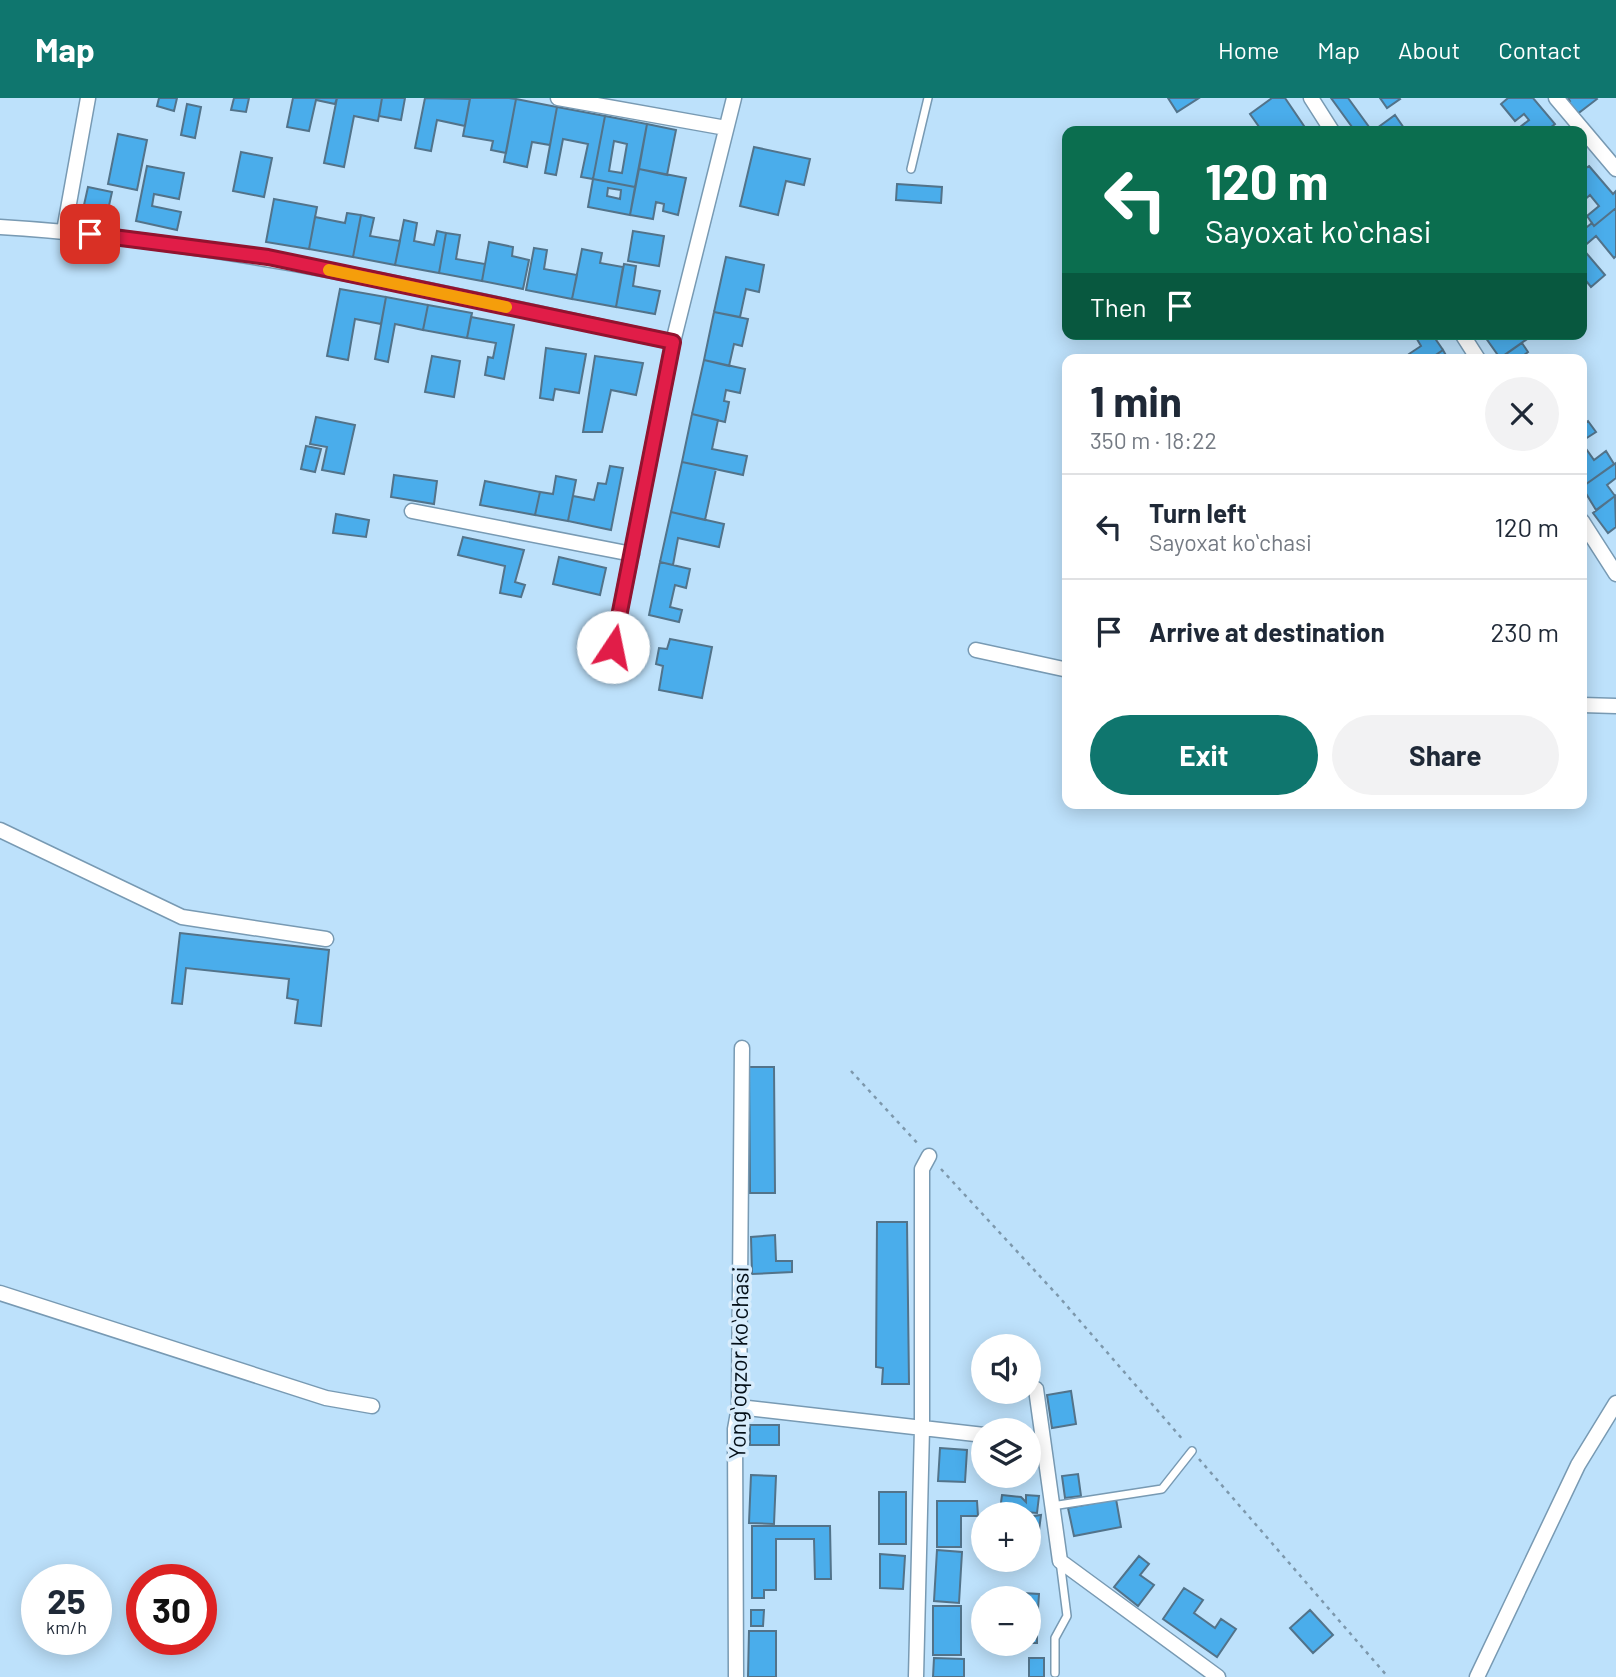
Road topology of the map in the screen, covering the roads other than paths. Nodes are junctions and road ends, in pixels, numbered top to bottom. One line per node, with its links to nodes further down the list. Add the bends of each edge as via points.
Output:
1 (88, 98): 14 (street)
2 (558, 98): 9 (street)
3 (734, 98): 9 (street)
4 (928, 98): 11 (lane)
5 (1311, 98): 7 (street)
6 (1556, 98): 8 (street)
7 (1329, 126)
8 (1580, 126)
9 (726, 128): 15 (street)
10 (1587, 135): 12 (street)
11 (911, 169)
12 (1616, 169)
13 (0, 227): 14 (street)
14 (64, 231): 15 (street, via 268,257)
15 (673, 342): 18 (street)
16 (412, 511): 18 (street)
17 (1587, 529): 19 (street)
18 (632, 554): 20 (street)
19 (1616, 574)
20 (613, 647)
21 (976, 650): 22 (street)
22 (1062, 669)
23 (1587, 705): 24 (street)
24 (1616, 706)
25 (0, 830): 26 (street, via 182,917)
26 (326, 939)
27 (742, 1048): 32 (street, Yongʻoqzor koʻchasi)
28 (929, 1156): 33 (street, via 922,1169)
29 (0, 1293): 31 (street, via 326,1398)
30 (1616, 1403): 43 (street, via 1578,1465)
31 (372, 1406)
32 (739, 1408): 33 (street); 40 (street, Yongʻoqzor koʻchasi, via 735,1429)
33 (922, 1429): 34 (street); 41 (street)
34 (971, 1435)
35 (1192, 1451): 37 (lane, via 1163,1489)
36 (1041, 1462): 37 (street)
37 (1052, 1506): 38 (street)
38 (1060, 1561): 39 (lane, via 1067,1616 1055,1638); 42 (street)
39 (1055, 1673)
40 (736, 1677)
41 (916, 1677)
42 (1218, 1677)
43 (1478, 1677)

